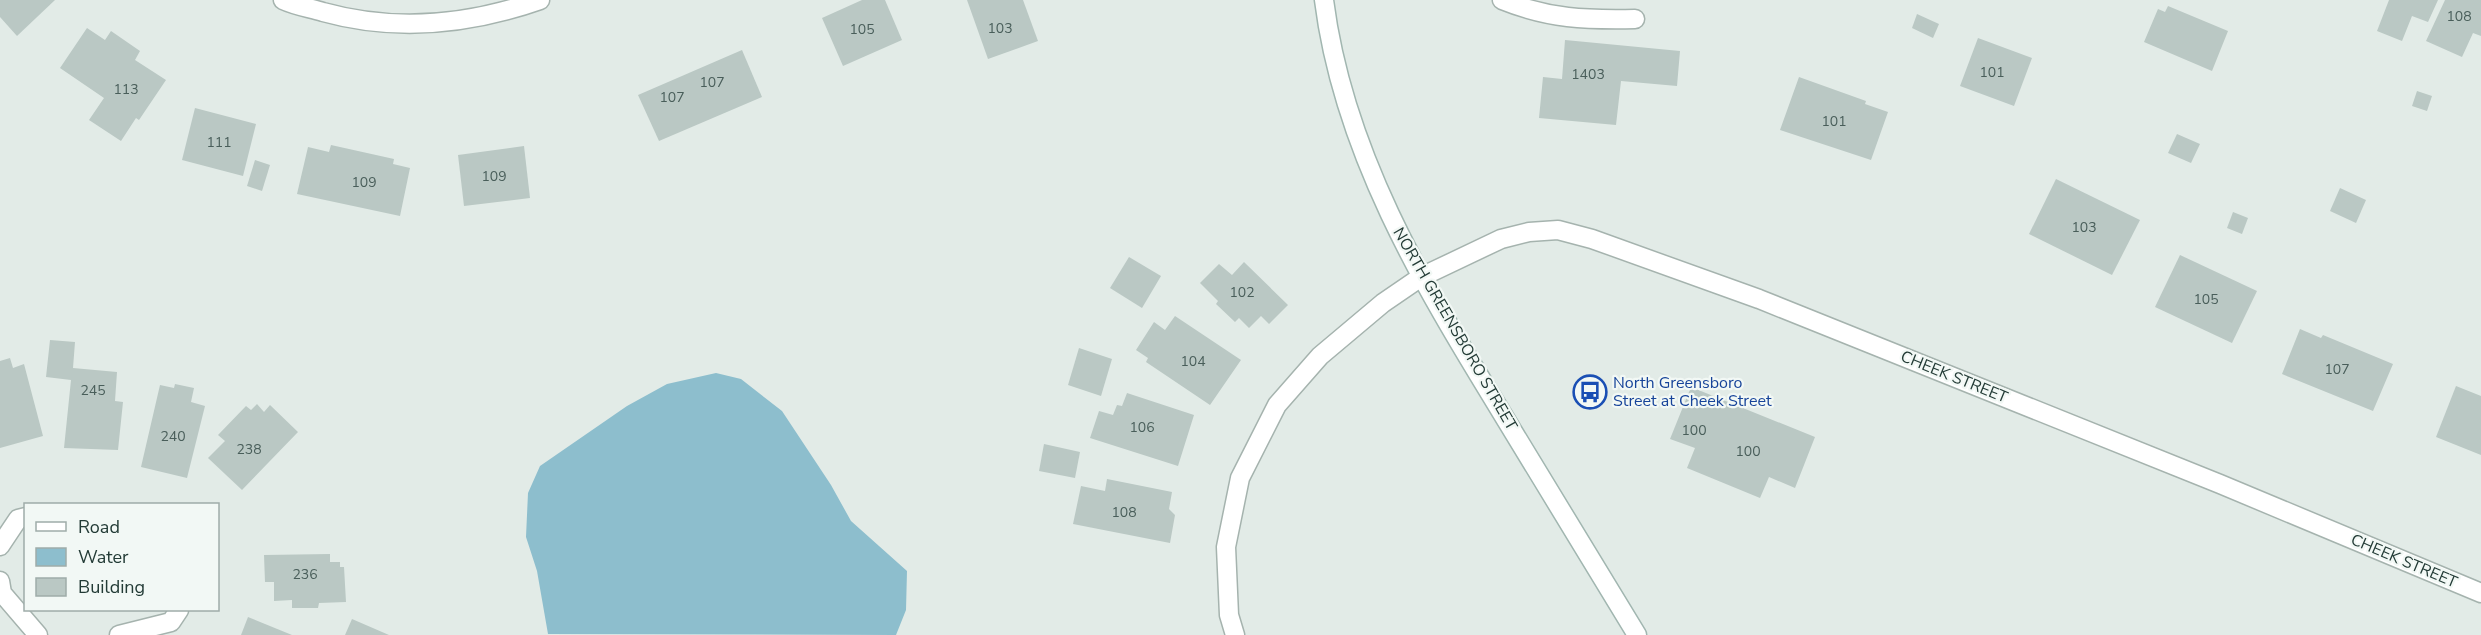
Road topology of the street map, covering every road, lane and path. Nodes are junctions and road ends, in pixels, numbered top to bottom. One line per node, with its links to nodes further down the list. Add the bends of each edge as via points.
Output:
1 (283, 0): 2 (street, via 346,18 398,25 472,20)
2 (540, 0)
3 (1324, 0): 6 (street, NORTH GREENSBORO STREET, via 1338,73 1359,140 1381,197)
4 (1502, 0): 5 (street, via 1524,9 1581,20)
5 (1635, 19)
6 (1421, 277): 10 (street, CHEEK STREET, via 1502,239 1529,232 1558,230 1592,238 1769,303); 14 (street, CHEEK STREET, via 1320,356 1277,405 1240,478 1226,547 1228,615); 15 (street, NORTH GREENSBORO STREET)
7 (24, 518): 8 (street, via 18,519)
8 (0, 546)
9 (0, 581): 12 (street, via 2,593)
10 (2481, 593)
11 (178, 611): 13 (street, via 171,622)
12 (38, 635)
13 (118, 635)
14 (1235, 635)
15 (1637, 635)

